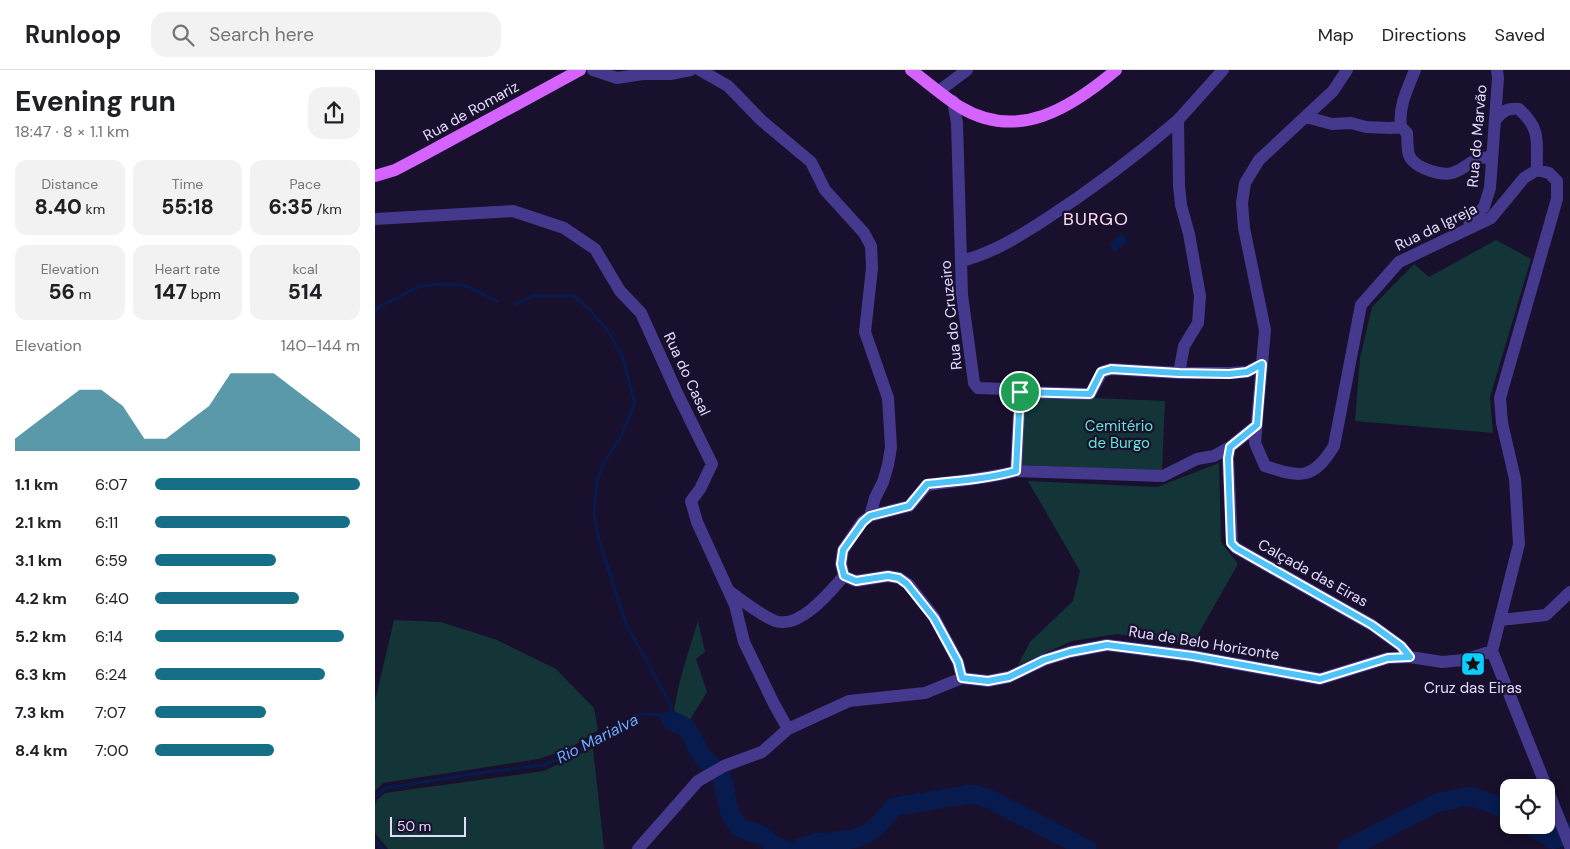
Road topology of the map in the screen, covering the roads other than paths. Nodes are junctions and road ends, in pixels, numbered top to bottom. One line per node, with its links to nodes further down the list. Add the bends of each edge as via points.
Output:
1 (580, 70): 20 (main road, Rua de Romariz, via 395,170)
2 (593, 70): 3 (street, via 617,78)
3 (691, 70)
4 (700, 70): 30 (street, via 728,86 761,120 811,162 825,190 864,233 871,246 872,268 865,332 888,398 891,447 883,482)
5 (911, 70): 12 (main road)
6 (967, 70): 12 (street)
7 (1116, 70): 13 (main road, via 1068,105 1036,119 1009,122 983,117)
8 (1223, 70): 15 (street)
9 (1347, 70): 14 (street, Rua da Igreja, via 1333,92)
10 (1415, 70): 17 (street, via 1404,99)
11 (1497, 70): 16 (street, Rua do Marvão)
12 (939, 92): 13 (main road)
13 (953, 101): 23 (street, Rua do Cruzeiro, via 957,124)
14 (1306, 117): 17 (street, via 1332,124); 24 (street, Rua da Igreja, via 1259,160 1245,183 1244,228 1265,330)
15 (1178, 120): 23 (street, via 1085,194 996,248); 25 (street, via 1181,205 1200,296 1198,323 1184,346)
16 (1495, 121): 18 (street, Rua do Marvão); 19 (street, via 1508,108 1519,109 1530,120 1535,128)
17 (1401, 127): 18 (street, via 1407,133 1411,159 1435,172 1451,174 1482,157)
18 (1491, 158): 22 (street, Rua do Marvão, via 1490,188 1484,207 1470,221)
19 (1537, 170): 22 (street, Rua da Igreja, via 1525,178 1491,218); 34 (street, via 1549,173 1557,180 1557,199 1500,398 1502,423 1515,479 1519,544)
20 (375, 176)
21 (375, 218): 32 (street, Rua do Casal, via 513,211 564,228 595,249 620,291 641,313 712,464 691,501 697,522)
22 (1469, 228): 27 (street, Rua da Igreja, via 1399,262 1361,305 1334,446 1324,462 1307,474 1287,474 1265,466 1255,443)
23 (961, 261): 26 (street, Rua do Cruzeiro, via 962,295 974,383 978,388)
24 (1262, 364): 25 (street, via 1247,372 1229,374); 27 (street, Rua da Igreja)
25 (1179, 373): 26 (street, Rua do Cruzeiro, via 1111,369 1101,372 1090,394)
26 (1020, 392): 29 (street)
27 (1257, 425): 28 (street)
28 (1230, 447): 29 (street, via 1163,476); 36 (street, Calçada das Eiras, via 1231,543 1372,625 1401,646)
29 (1016, 471): 30 (street, via 1000,476 927,484 909,506)
30 (870, 516): 31 (street, via 843,550 841,564)
31 (844, 576): 32 (street, via 812,609 786,623 775,621); 37 (street, via 856,581 888,576 907,584 934,618 958,662)
32 (729, 591): 38 (street, Rua do Casal, via 743,642)
33 (1570, 592): 34 (street, via 1546,615)
34 (1500, 620): 35 (street)
35 (1491, 651): 36 (street, Rua de Belo Horizonte, via 1464,660 1442,662); 39 (street)
36 (1410, 657): 37 (street, Rua de Belo Horizonte, via 1388,658 1320,679 1193,656 1107,645 1044,660 1009,677 988,681)
37 (962, 678): 38 (street, Rua de Belo Horizonte, via 925,693 849,701)
38 (788, 729): 40 (street, Rua de Belo Horizonte, via 762,752 698,780)
39 (1570, 846)
40 (638, 849)

